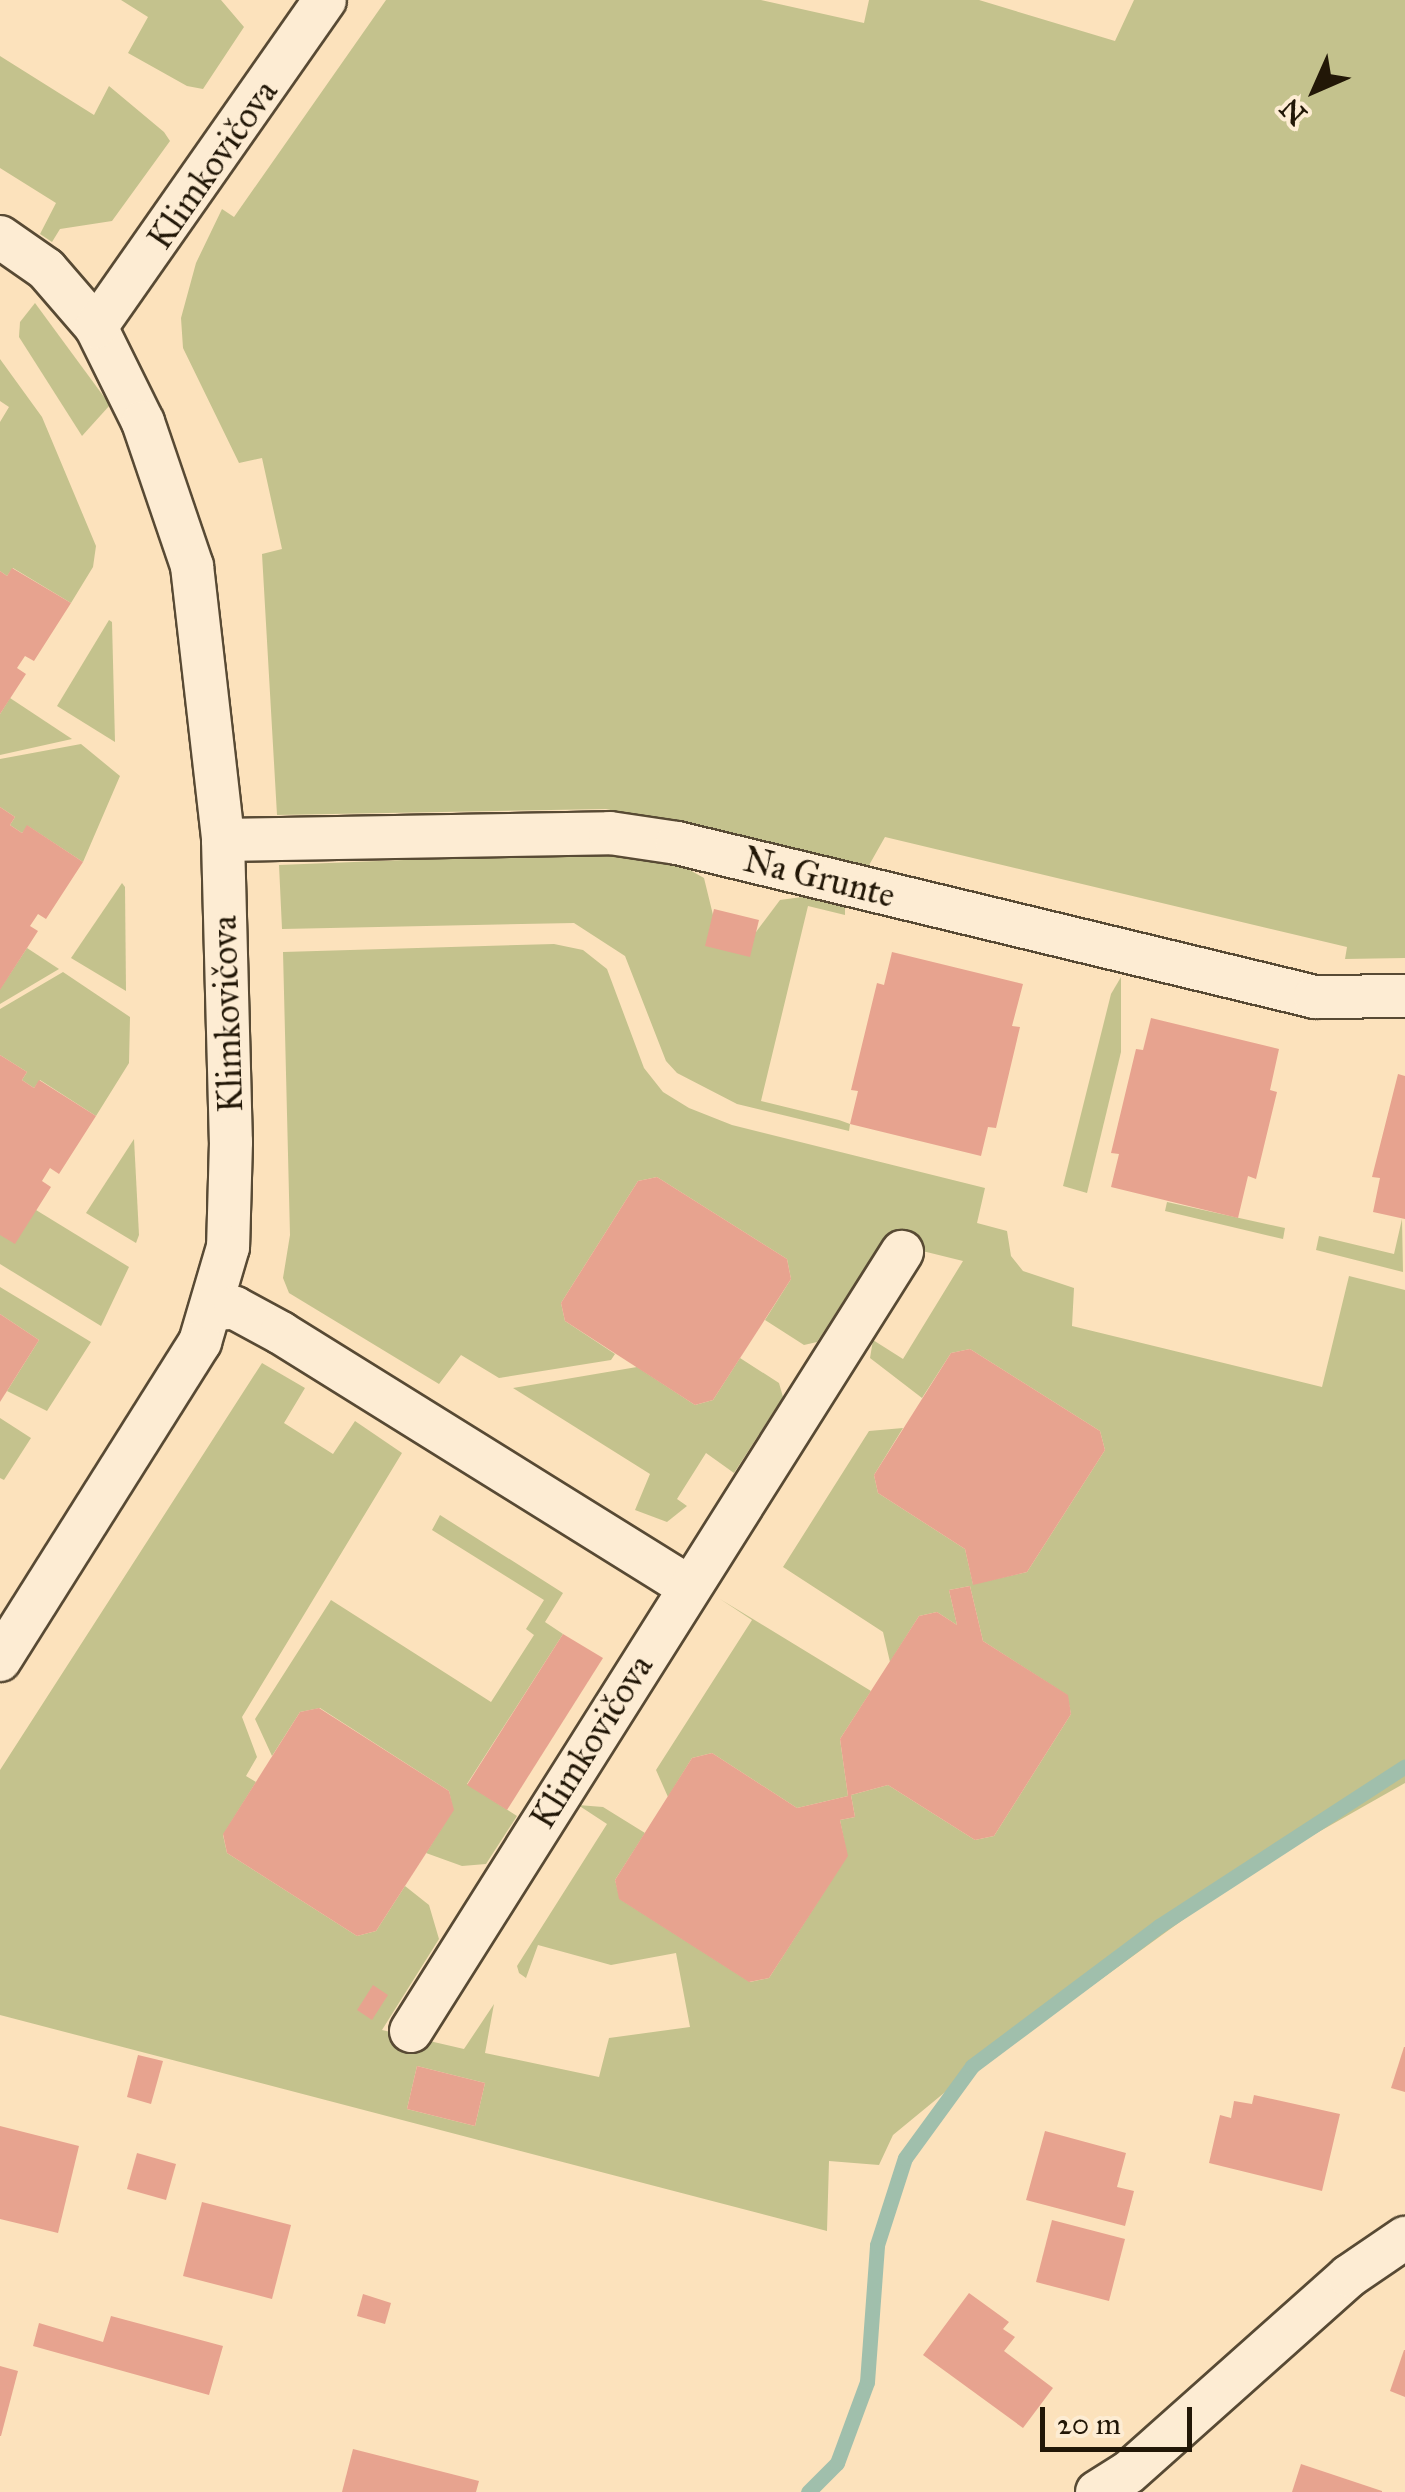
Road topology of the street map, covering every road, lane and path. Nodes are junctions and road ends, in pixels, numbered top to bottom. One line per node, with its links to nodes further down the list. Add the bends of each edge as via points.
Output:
1 (325, 0): 3 (street, Klimkovičova)
2 (0, 237): 3 (street, Klimkovičova, via 46,269)
3 (96, 327): 4 (street, Klimkovičova, via 143,422 192,566)
4 (223, 840): 5 (street, Na Grunte, via 610,834 677,843 1315,997); 7 (street, Klimkovičova, via 231,1142 228,1248)
5 (1405, 996)
6 (902, 1252): 8 (street, Klimkovičova)
7 (214, 1309): 8 (street, via 236,1308 266,1324); 9 (street, Klimkovičova, via 189,1362)
8 (689, 1586): 10 (street, Klimkovičova)
9 (0, 1660)
10 (411, 2031)
11 (1405, 2238): 12 (street, via 1348,2276 1128,2473)
12 (1098, 2492)

